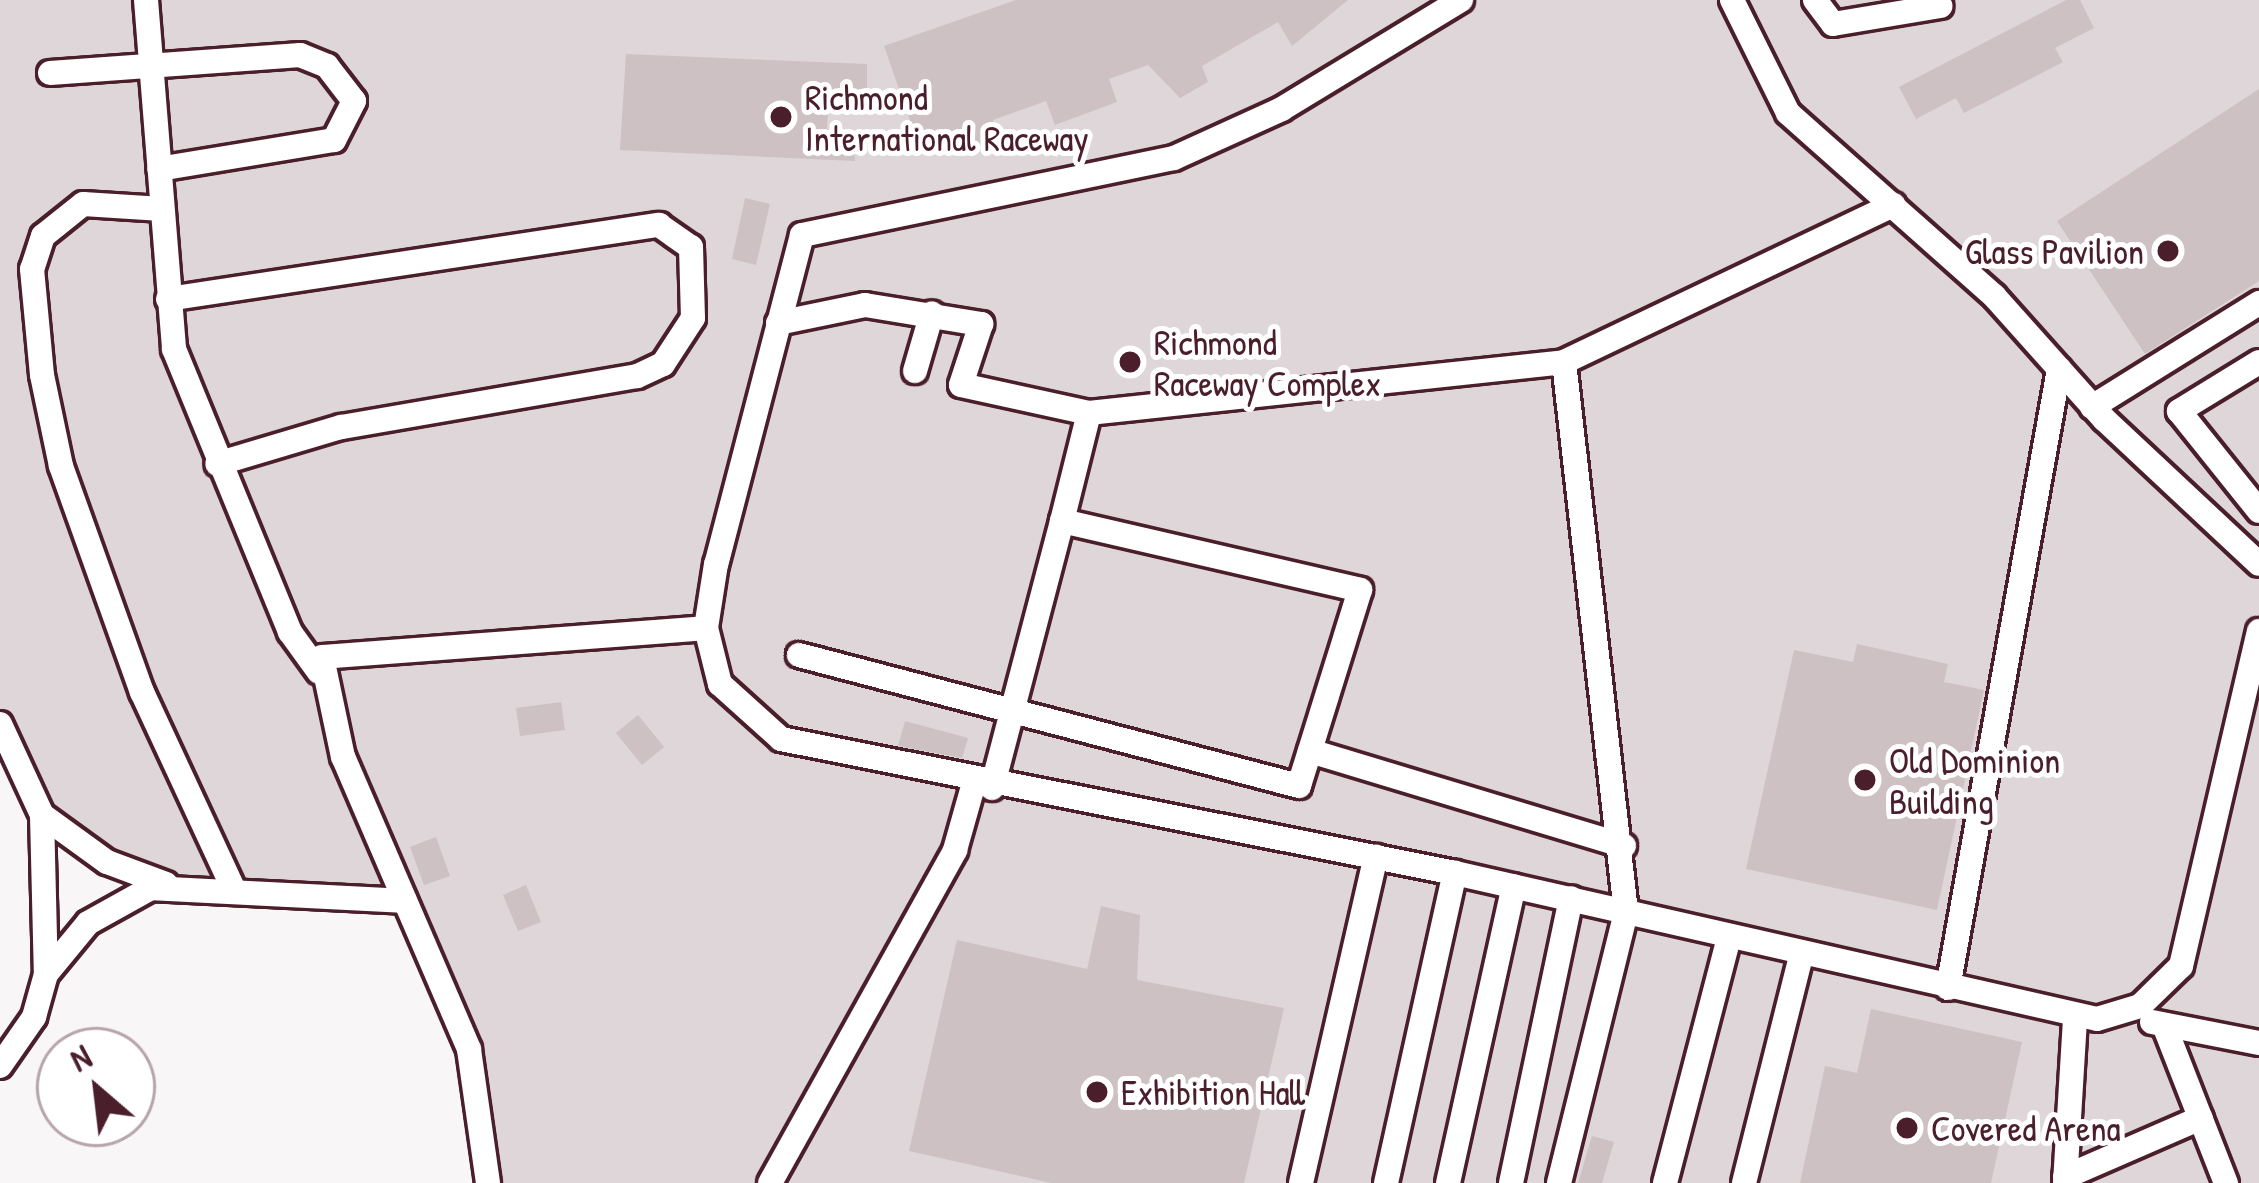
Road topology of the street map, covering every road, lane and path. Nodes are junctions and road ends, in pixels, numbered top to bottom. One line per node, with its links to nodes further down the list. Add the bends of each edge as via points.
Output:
1 (146, 0): 6 (street)
2 (1461, 0): 14 (street, via 1282,109 1174,158 945,213 814,226)
3 (1732, 0): 9 (street, via 1787,113)
4 (1815, 0): 5 (street, via 1833,24)
5 (1941, 6)
6 (151, 65): 7 (street); 8 (street); 8 (street, via 301,55 327,66 354,100 334,140)
7 (50, 73)
8 (159, 169): 10 (street)
9 (1893, 205): 15 (street); 17 (street)
10 (162, 209): 11 (street); 39 (street, via 83,204 43,236 32,269 42,375 61,466 142,692)
11 (168, 299): 21 (street); 21 (street, via 658,225 691,247 693,318 650,370 341,427)
12 (2259, 303): 19 (street)
13 (932, 313): 14 (street, via 865,305); 18 (street); 20 (street, via 981,324 961,385)
14 (778, 322): 25 (street)
15 (1564, 362): 20 (street); 34 (street)
16 (2259, 362): 22 (street, via 2179,411)
17 (2059, 369): 19 (street); 46 (street)
18 (915, 370)
19 (2092, 407): 24 (street)
20 (1089, 413): 23 (street)
21 (217, 464): 28 (street)
22 (2259, 512)
23 (1062, 521): 29 (street); 31 (street, via 1360,590)
24 (2259, 564)
25 (706, 628): 28 (street, via 377,645 330,653); 32 (street, via 720,684 781,739)
26 (2259, 631): 47 (street, via 2181,966)
27 (799, 655): 29 (street)
28 (319, 672): 41 (street)
29 (1012, 714): 31 (street, via 1299,786); 32 (street)
30 (0, 724): 33 (street)
31 (1310, 751): 34 (street)
32 (983, 785): 35 (street); 55 (street)
33 (42, 815): 37 (street, via 107,862); 45 (street)
34 (1624, 846): 42 (street)
35 (1376, 856): 36 (street); 56 (street)
36 (1455, 873): 38 (street); 57 (street)
37 (166, 884): 39 (street); 45 (street, via 100,914)
38 (1514, 886): 40 (street); 58 (street)
39 (233, 888): 41 (street)
40 (1571, 898): 42 (street); 59 (street)
41 (405, 901): 54 (street, via 469,1049)
42 (1626, 911): 43 (street); 60 (street)
43 (1729, 938): 44 (street); 61 (street)
44 (1801, 956): 46 (street); 62 (street)
45 (46, 974): 51 (street, via 34,1017)
46 (1948, 988): 48 (street)
47 (2120, 1015): 48 (street); 49 (street)
48 (2074, 1019): 53 (street)
49 (2164, 1025): 50 (street); 52 (street)
50 (2259, 1043)
51 (0, 1066)
52 (2201, 1118): 53 (street); 63 (street)
53 (2065, 1180)
54 (488, 1183)
55 (770, 1183)
56 (1301, 1183)
57 (1386, 1183)
58 (1448, 1183)
59 (1511, 1183)
60 (1559, 1183)
61 (1665, 1183)
62 (1744, 1183)
63 (2226, 1183)

